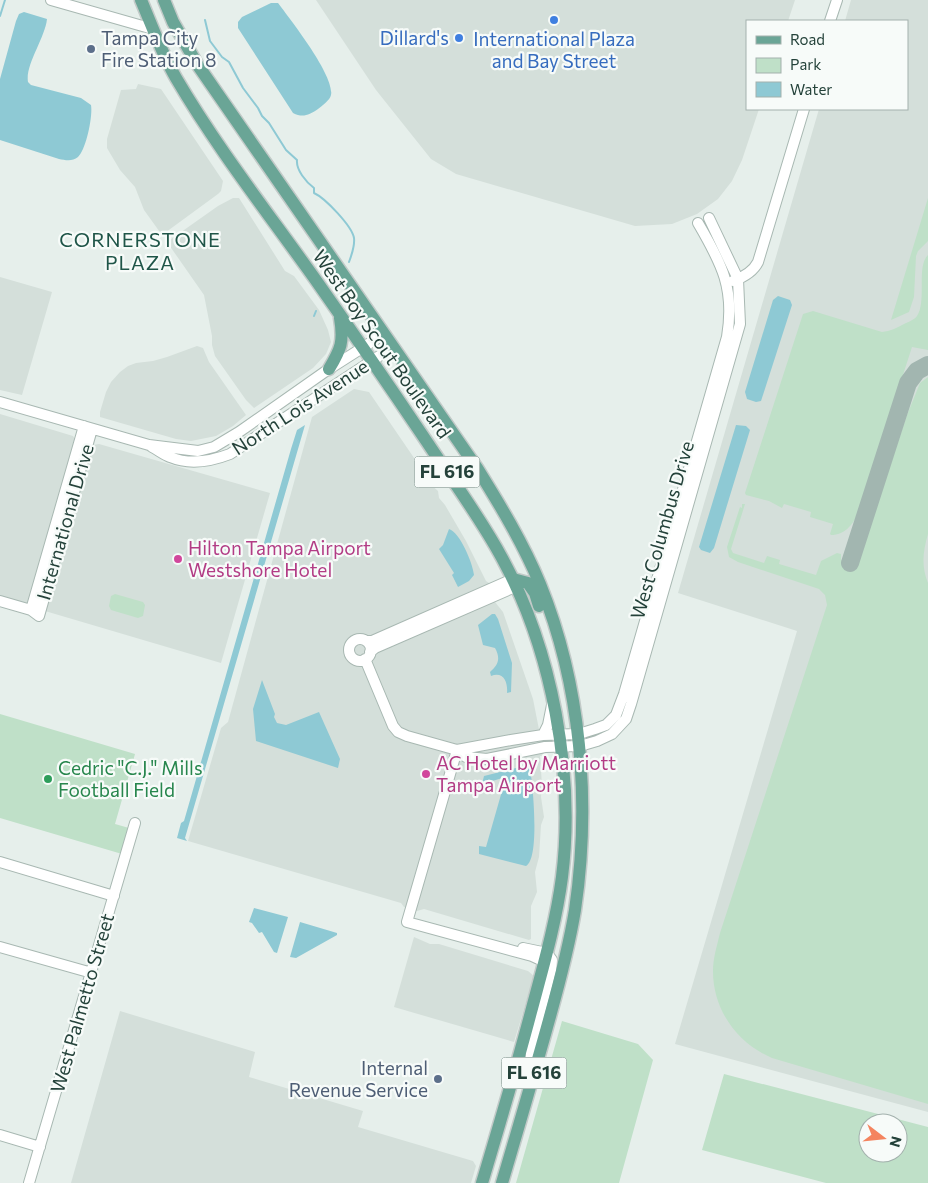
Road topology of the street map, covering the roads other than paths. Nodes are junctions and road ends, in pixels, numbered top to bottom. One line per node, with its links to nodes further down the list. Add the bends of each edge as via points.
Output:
1 (51, 0): 7 (street)
2 (142, 0): 7 (main road, West Boy Scout Boulevard / FL 616)
3 (164, 0): 6 (main road, West Boy Scout Boulevard / FL 616)
4 (837, 0): 5 (street)
5 (830, 20)
6 (173, 22): 7 (main road); 14 (main road, West Boy Scout Boulevard / FL 616, via 197,64)
7 (153, 29): 13 (main road, West Boy Scout Boulevard / FL 616, via 174,75 212,135)
8 (804, 110): 11 (street, via 758,262 755,269)
9 (709, 218): 11 (street)
10 (698, 223): 12 (street, West Columbus Drive)
11 (738, 279): 12 (street); 31 (street, West Columbus Drive, via 740,324 736,340 626,719 612,734 597,741)
12 (727, 283): 31 (street, West Columbus Drive, via 730,316 727,337 624,694 616,715 606,725)
13 (339, 313): 15 (main road, West Boy Scout Boulevard / FL 616); 18 (main road, via 342,342)
14 (384, 334): 15 (street, North Lois Avenue); 16 (main road, West Boy Scout Boulevard / FL 616)
15 (363, 346): 17 (main road, West Boy Scout Boulevard / FL 616); 18 (street, North Lois Avenue)
16 (393, 347): 17 (street, North Lois Avenue); 27 (main road, West Boy Scout Boulevard / FL 616, via 509,519 540,584)
17 (372, 360): 21 (street, North Lois Avenue, via 230,454 217,459 194,462 171,458); 22 (main road, West Boy Scout Boulevard / FL 616, via 487,530)
18 (329, 369): 21 (street, North Lois Avenue, via 214,447 198,451)
19 (0, 402): 20 (street, North Lois Avenue)
20 (88, 427): 21 (street, North Lois Avenue); 23 (street, International Drive, via 35,613)
21 (149, 445)
22 (514, 583): 24 (street); 27 (main road, via 528,583 534,593 558,660); 28 (main road, West Boy Scout Boulevard / FL 616, via 545,666)
23 (0, 601)
24 (436, 617): 25 (street); 26 (street, via 375,648)
25 (366, 641): 26 (street, via 370,646); 26 (street, via 355,641 350,649 354,659 361,661)
26 (368, 656): 33 (street, via 398,732)
27 (567, 672): 31 (main road, West Boy Scout Boulevard / FL 616)
28 (552, 702): 29 (street); 30 (main road, West Boy Scout Boulevard / FL 616)
29 (543, 735): 30 (street); 33 (street)
30 (560, 740): 31 (street, West Columbus Drive); 32 (street); 34 (main road, West Boy Scout Boulevard / FL 616)
31 (579, 740): 41 (main road, West Boy Scout Boulevard / FL 616, via 582,807 575,911)
32 (545, 747): 33 (street, via 486,759 466,757); 34 (street)
33 (457, 750): 39 (street, via 407,922 483,939)
34 (563, 766): 39 (main road, West Boy Scout Boulevard / FL 616, via 562,873)
35 (135, 823): 37 (street, West Palmetto Street)
36 (0, 862): 37 (street)
37 (114, 896): 40 (street, West Palmetto Street)
38 (0, 947): 40 (street)
39 (546, 958): 41 (street, via 552,960 552,965 531,1048); 45 (main road, FL 616)
40 (92, 973): 43 (street, West Palmetto Street)
41 (531, 1083): 46 (main road, FL 616)
42 (0, 1136): 43 (street)
43 (40, 1147): 44 (street, West Palmetto Street)
44 (30, 1183)
45 (482, 1183)
46 (502, 1183)

